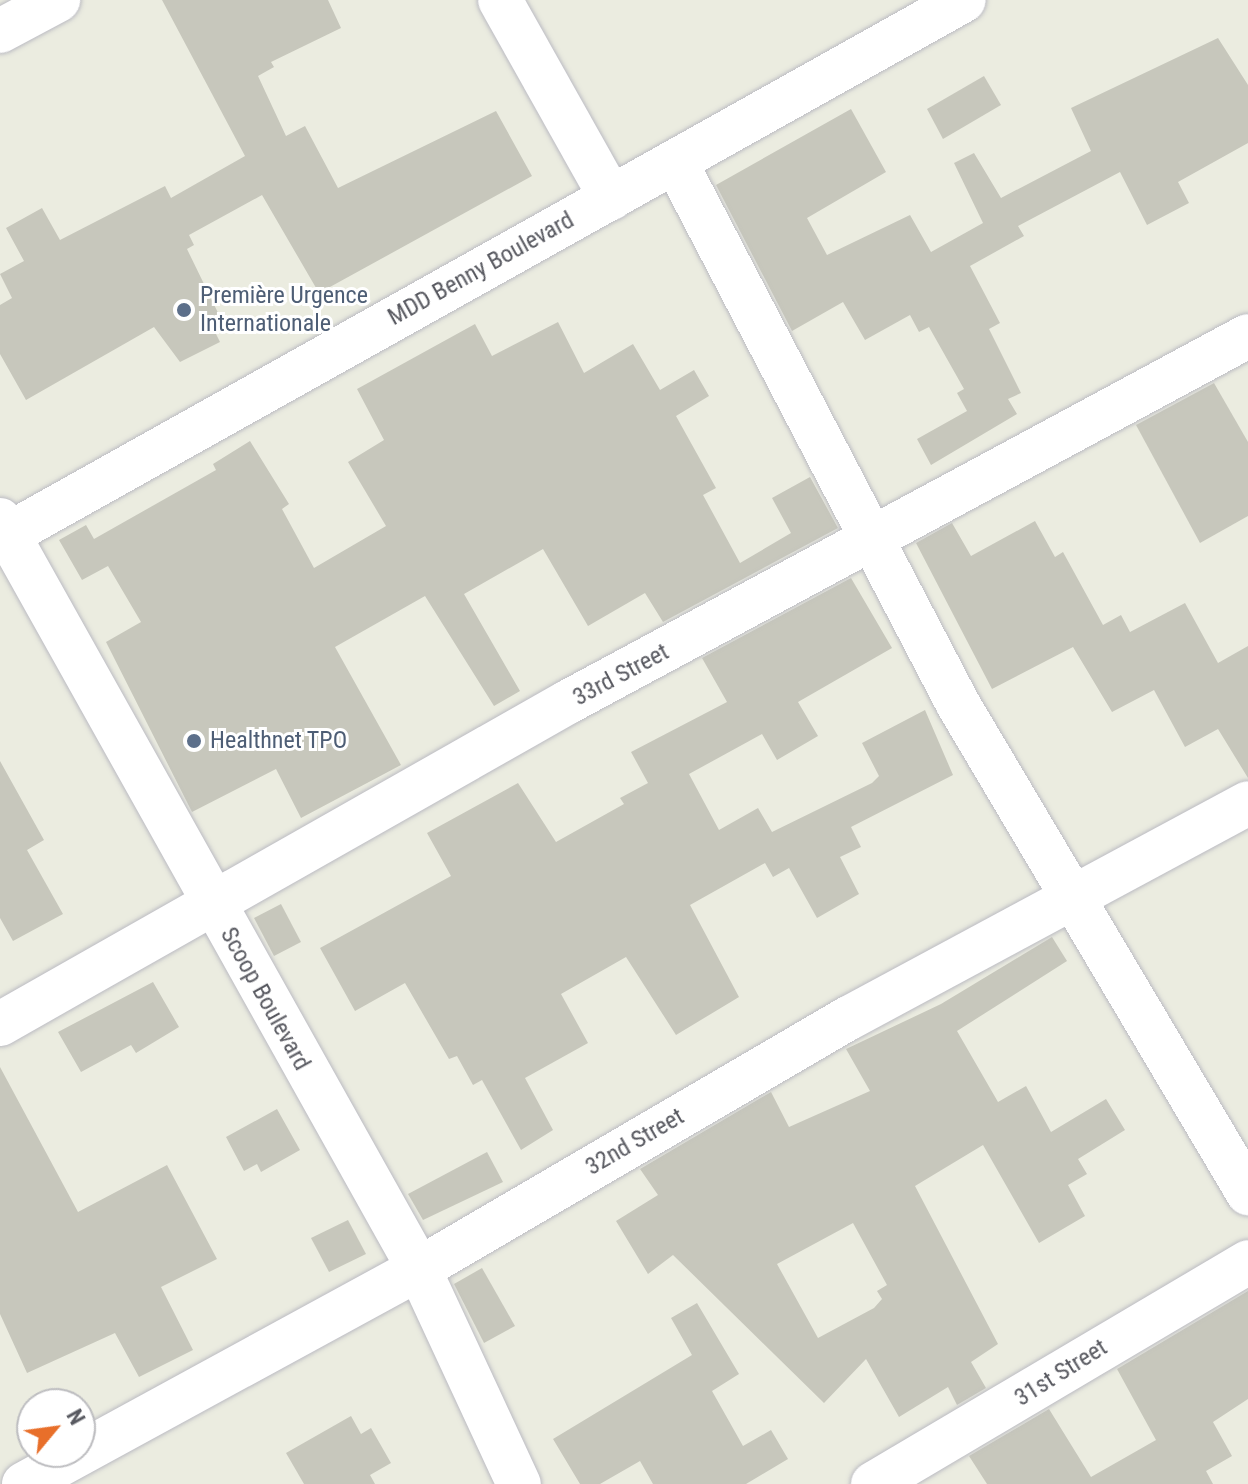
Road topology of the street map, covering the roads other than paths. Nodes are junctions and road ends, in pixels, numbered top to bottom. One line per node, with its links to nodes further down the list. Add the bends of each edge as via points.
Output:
1 (500, 0): 4 (street)
2 (964, 0): 3 (street, MDD Benny Boulevard)
3 (676, 163): 4 (street, MDD Benny Boulevard); 7 (street)
4 (611, 198): 6 (street, MDD Benny Boulevard)
5 (1248, 336): 7 (street, 33rd Street)
6 (3, 531): 10 (street, Scoop Boulevard)
7 (874, 542): 9 (street); 10 (street, 33rd Street, via 568,702)
8 (1248, 803): 9 (street, 32nd Street)
9 (1069, 897): 12 (street); 14 (street, 32nd Street)
10 (214, 907): 11 (street, 33rd Street); 14 (street, Scoop Boulevard)
11 (0, 1024)
12 (1248, 1193)
13 (1248, 1262): 17 (street, 31st Street)
14 (419, 1269): 15 (street, 32nd Street); 16 (street, Scoop Boulevard)
15 (24, 1484)
16 (519, 1484)
17 (873, 1484)

